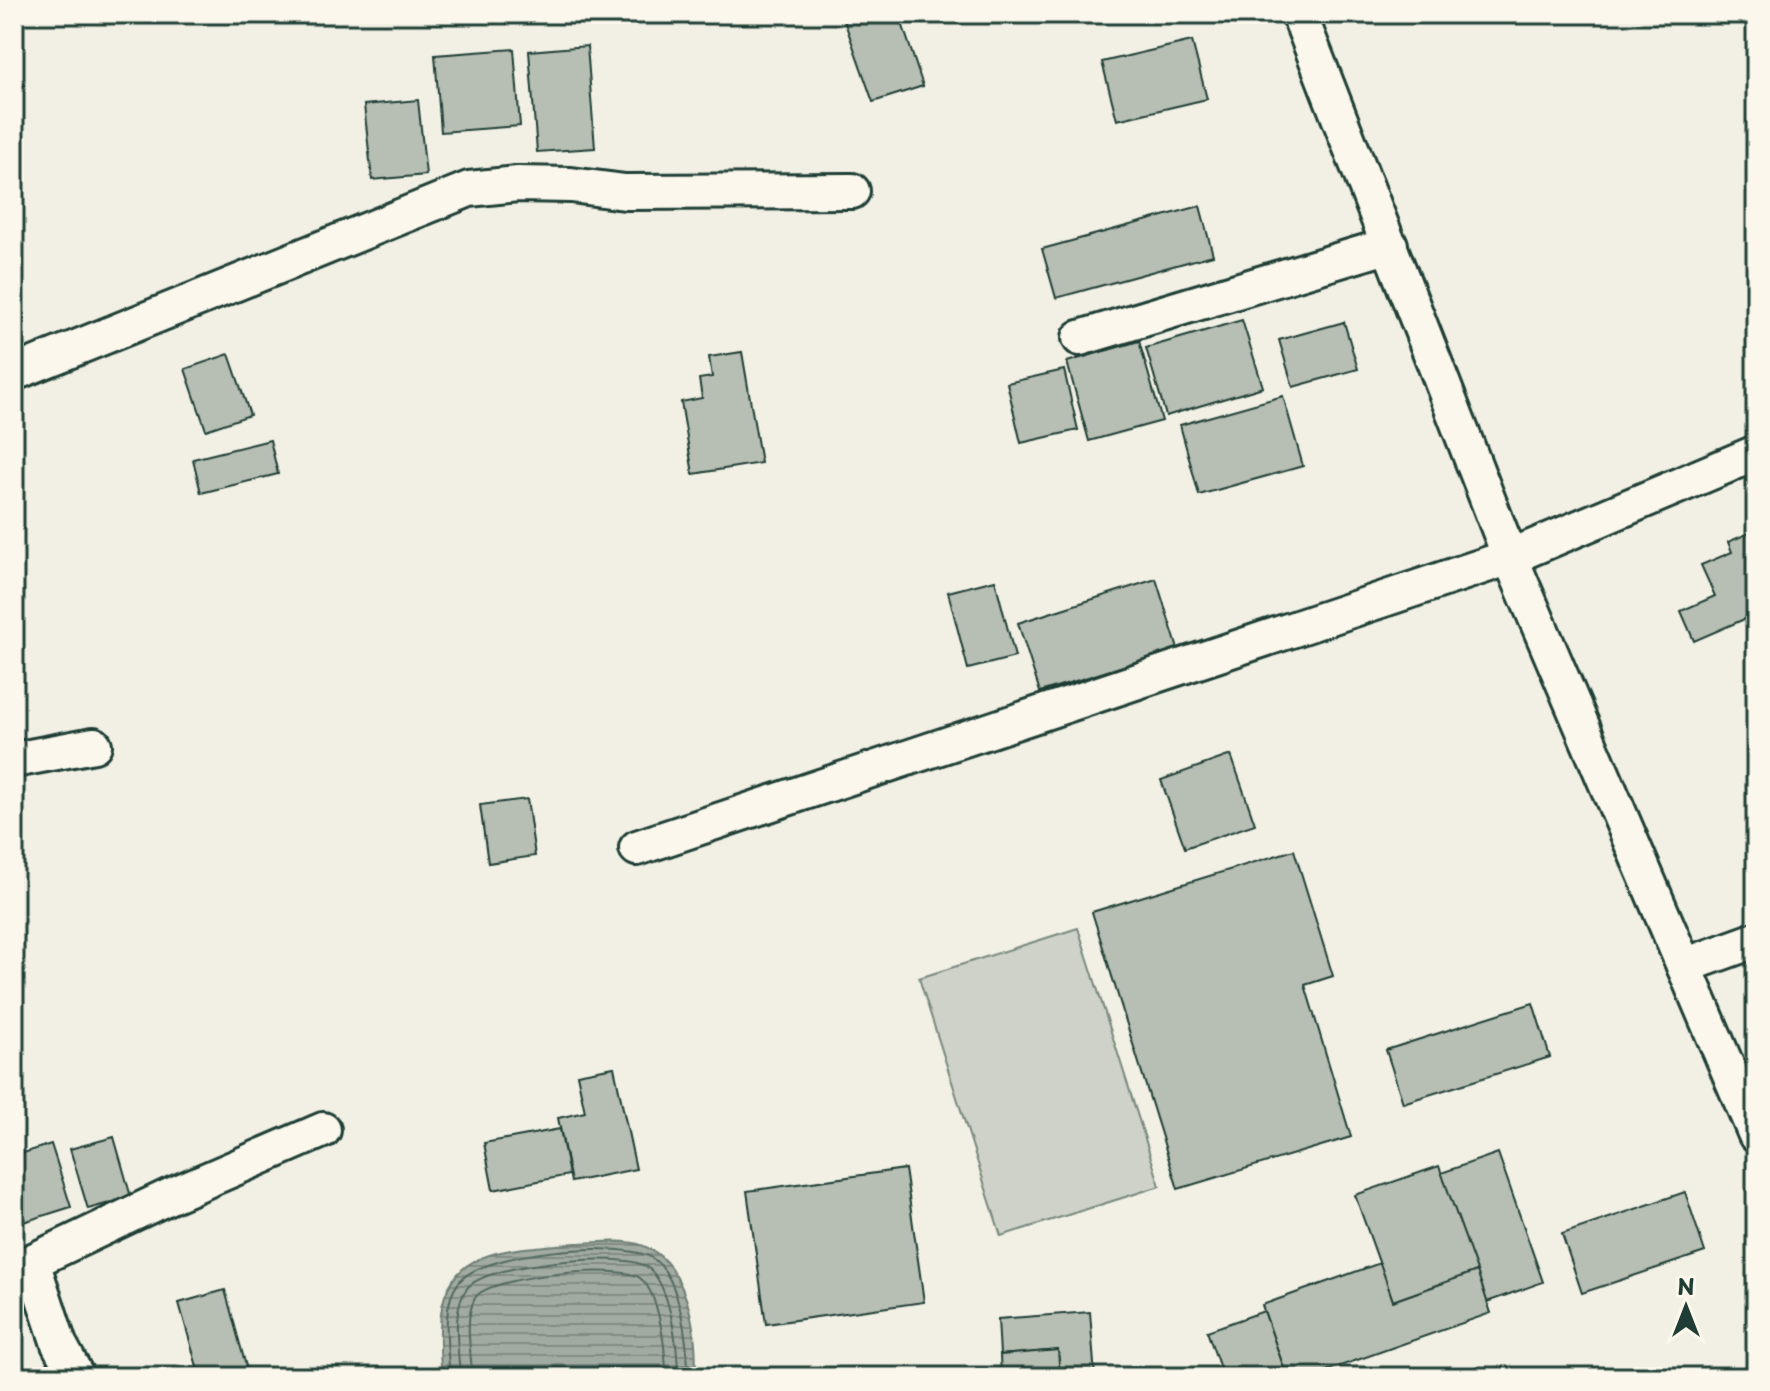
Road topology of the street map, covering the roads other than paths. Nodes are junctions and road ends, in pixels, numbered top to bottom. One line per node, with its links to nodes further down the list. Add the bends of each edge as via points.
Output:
1 (1299, 14): 3 (street)
2 (852, 191): 5 (street, via 625,192 518,184 469,189)
3 (1390, 245): 4 (street); 7 (street)
4 (1080, 338)
5 (14, 373)
6 (1756, 453): 7 (street)
7 (1510, 557): 10 (street); 12 (street)
8 (94, 745): 9 (street)
9 (14, 760)
10 (637, 848)
11 (1756, 940): 12 (street)
12 (1684, 966): 14 (street)
13 (323, 1130): 15 (street)
14 (1756, 1135)
15 (23, 1266): 16 (street)
16 (77, 1377)

